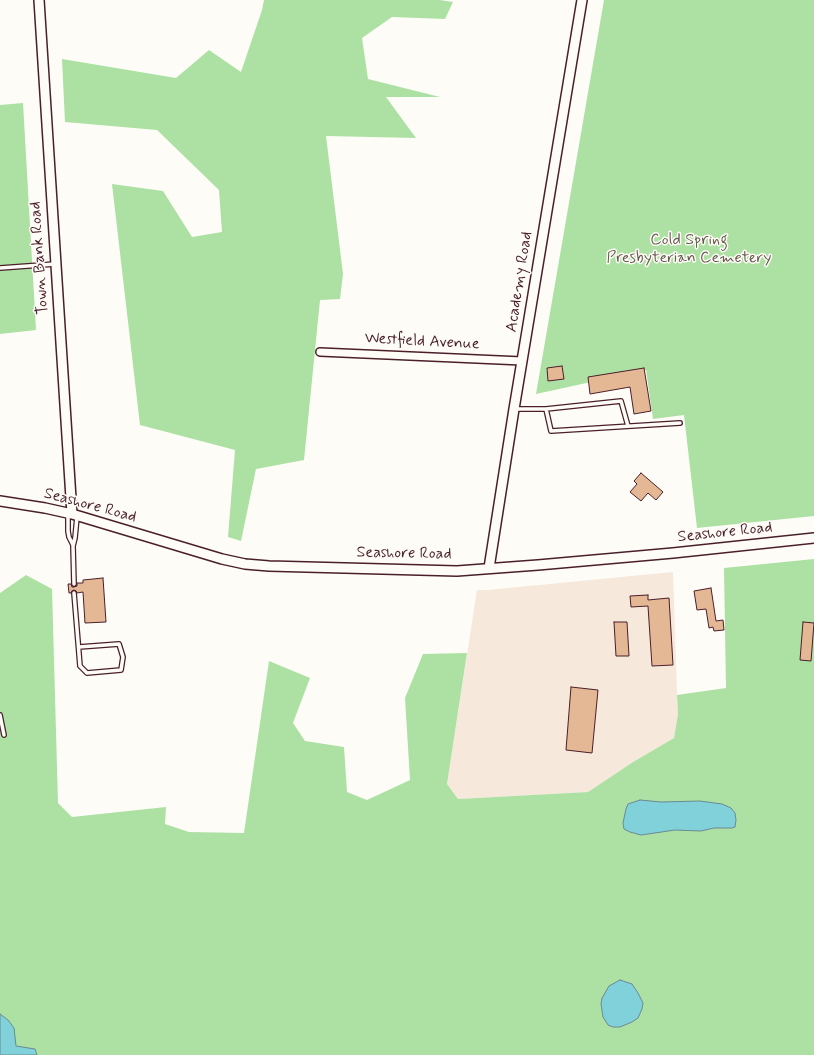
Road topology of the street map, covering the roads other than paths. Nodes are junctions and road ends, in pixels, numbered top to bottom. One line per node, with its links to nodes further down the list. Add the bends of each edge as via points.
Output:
1 (39, 0): 3 (street, Town Bank Road)
2 (582, 0): 6 (street, Academy Road)
3 (55, 264): 4 (lane); 12 (street, Town Bank Road)
4 (0, 268)
5 (320, 352): 6 (street, Westfield Avenue)
6 (522, 361): 7 (street, Academy Road)
7 (514, 409): 8 (lane); 15 (street, Academy Road)
8 (546, 409): 10 (lane, via 551,431); 10 (lane, via 621,400)
9 (680, 423): 10 (lane)
10 (628, 426)
11 (0, 501): 12 (street, Seashore Road)
12 (72, 515): 14 (lane, via 75,538); 14 (lane, via 68,531); 15 (street, Seashore Road, via 222,559 251,564 449,570)
13 (814, 538): 15 (street, Seashore Road)
14 (73, 546): 16 (lane)
15 (490, 568)
16 (74, 584)
17 (74, 593): 18 (lane)
18 (79, 647): 18 (lane, via 80,666 87,672 121,670 123,657 119,644)
19 (0, 715): 20 (lane)
20 (4, 735)

